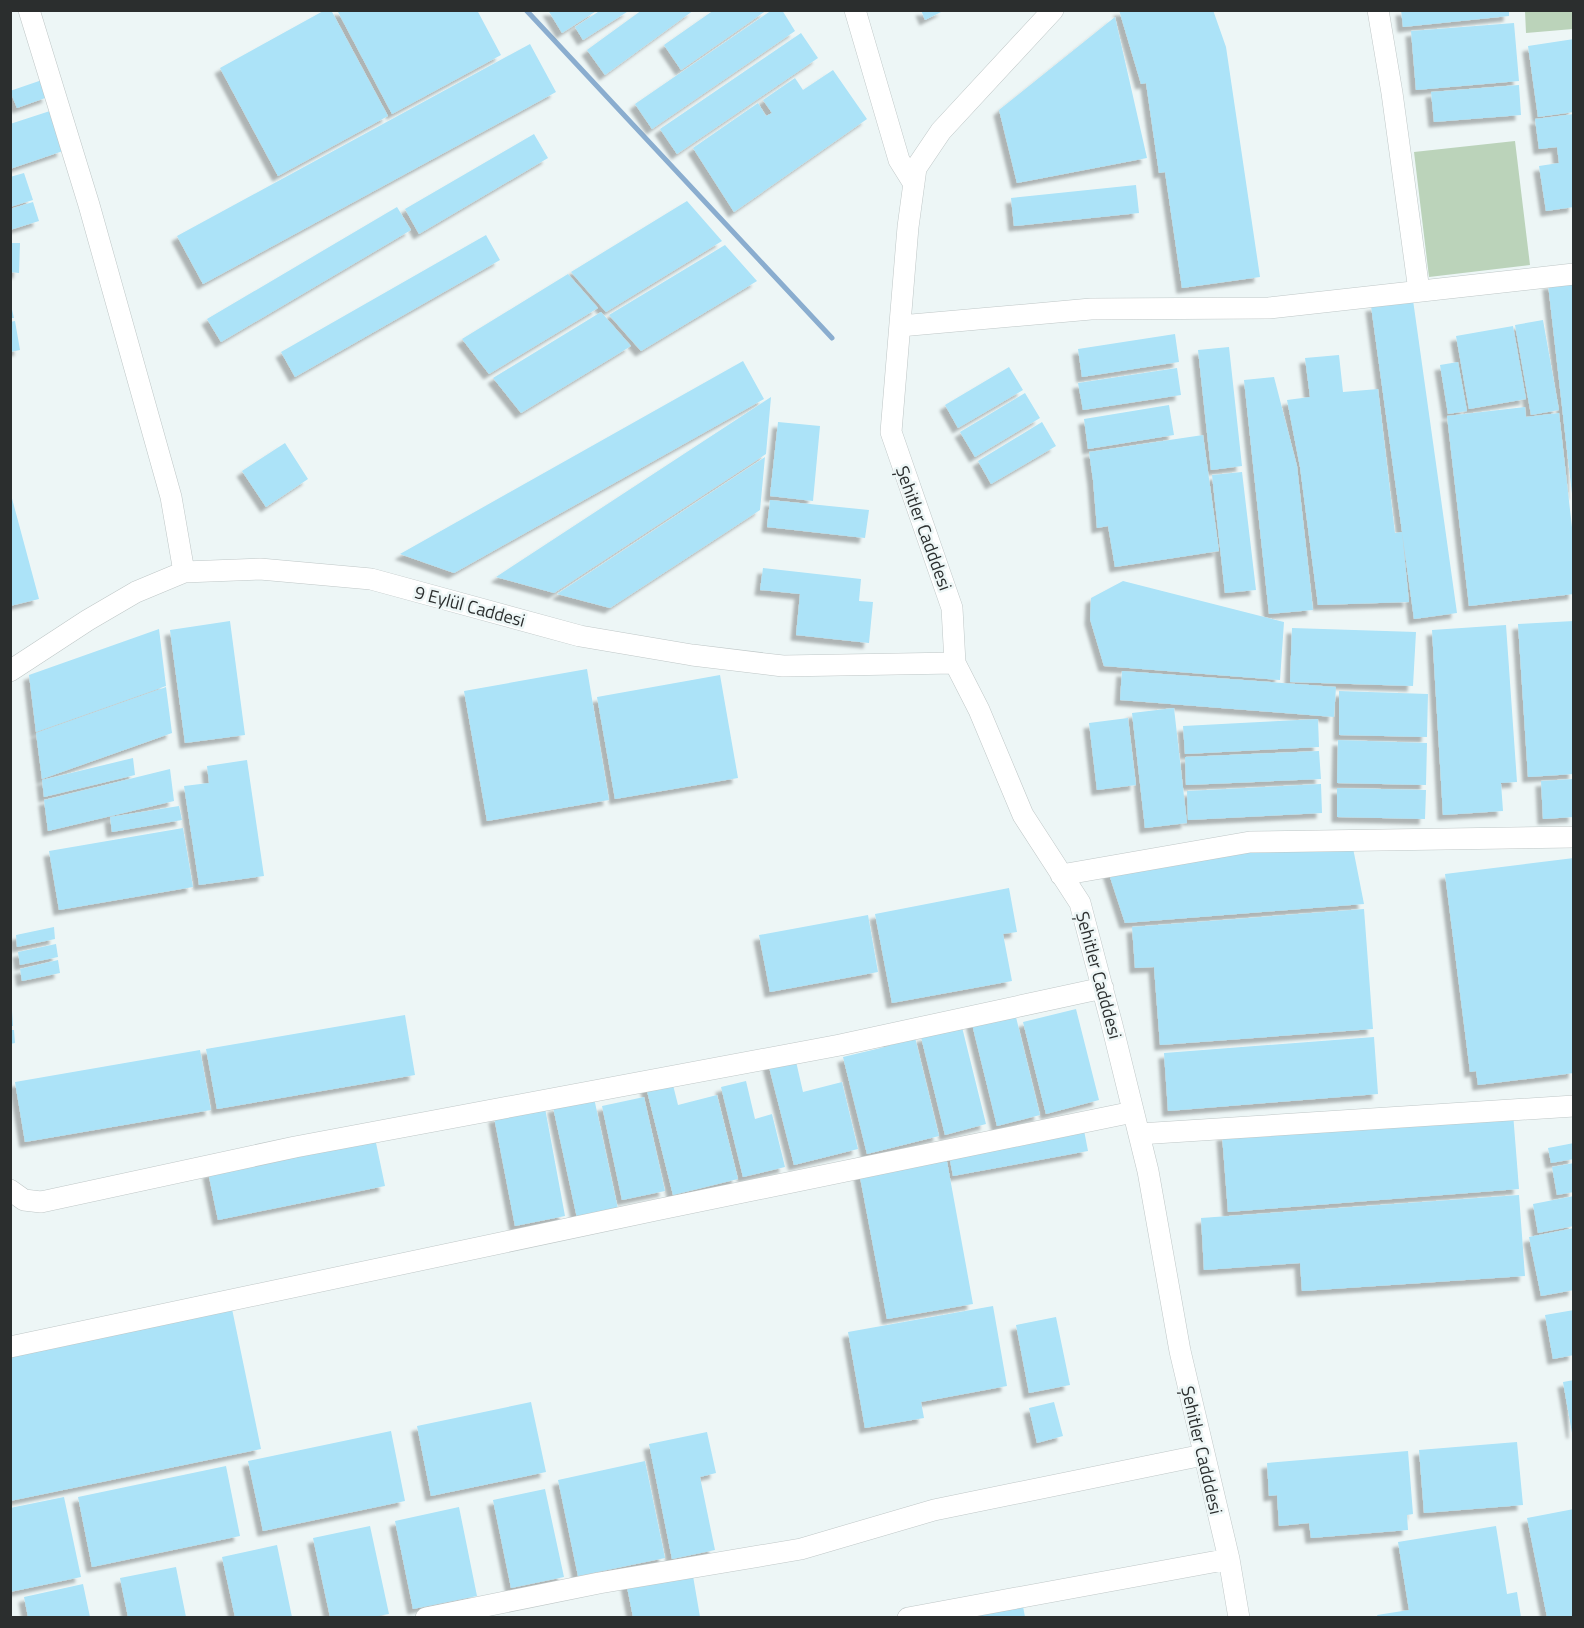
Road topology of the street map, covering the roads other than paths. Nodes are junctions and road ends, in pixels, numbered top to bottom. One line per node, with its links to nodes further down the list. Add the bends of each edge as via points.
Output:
1 (29, 10): 9 (street, via 171,497)
2 (855, 10): 5 (street, via 899,160)
3 (1053, 10): 5 (street, Şehitler Cadddesi, via 941,131 916,168)
4 (1378, 10): 7 (street)
5 (914, 184): 8 (street, Şehitler Cadddesi)
6 (1574, 274): 7 (street)
7 (1419, 291): 8 (street, via 1269,308 1091,309)
8 (900, 326): 10 (street, Şehitler Cadddesi, via 891,432 952,608)
9 (184, 572): 10 (street, 9 Eylül Caddesi, via 260,569 370,579 580,636 783,666); 11 (street, 9 Eylül Caddesi, via 136,592)
10 (955, 663): 13 (street, Şehitler Cadddesi, via 1023,815)
11 (10, 671)
12 (1574, 837): 13 (street, via 1250,842)
13 (1061, 875): 14 (street, Şehitler Cadddesi, via 1080,903)
14 (1103, 988): 16 (street, Şehitler Cadddesi); 18 (street, via 840,1045 295,1147 41,1202 24,1200)
15 (1574, 1106): 17 (street)
16 (1133, 1112): 17 (street, Şehitler Cadddesi); 19 (street)
17 (1139, 1134): 20 (street, Şehitler Cadddesi)
18 (10, 1190)
19 (10, 1347)
20 (1203, 1455): 21 (street, Şehitler Cadddesi); 22 (street, via 933,1510 801,1549)
21 (1229, 1559): 23 (street); 24 (street, Şehitler Cadddesi)
22 (426, 1617)
23 (908, 1617)
24 (1239, 1617)

